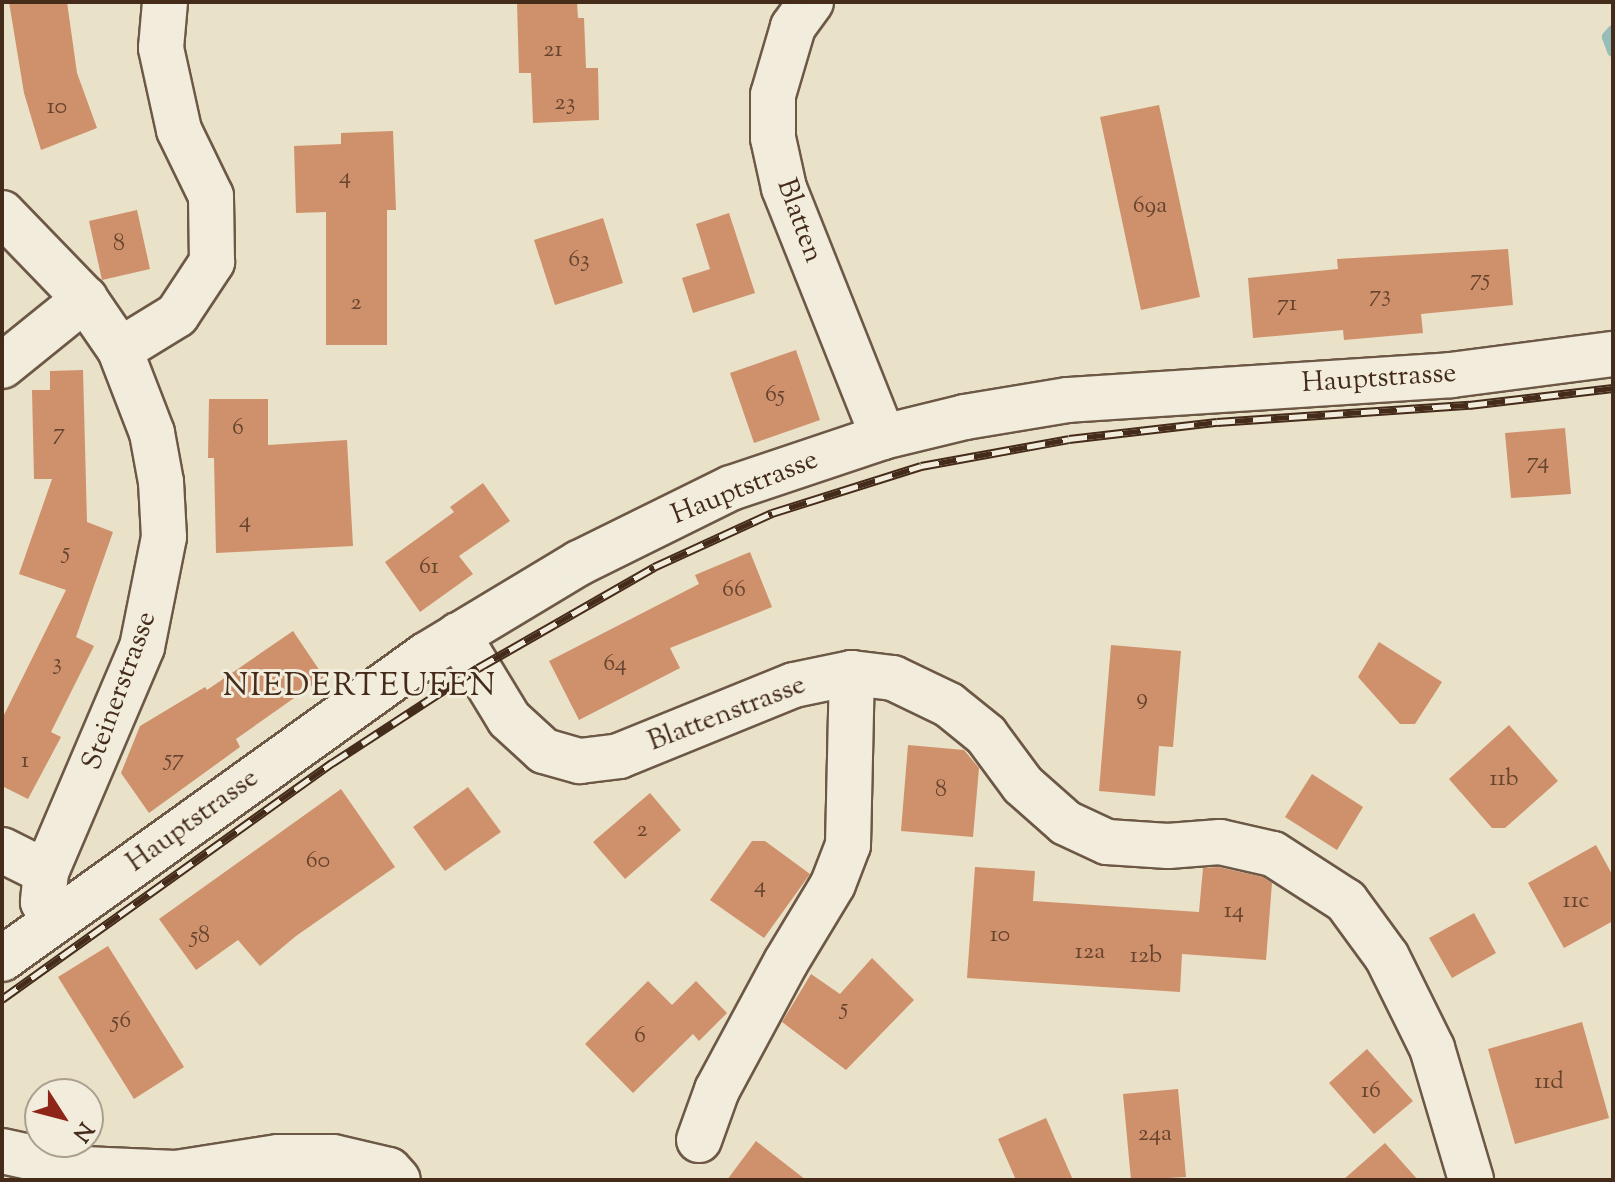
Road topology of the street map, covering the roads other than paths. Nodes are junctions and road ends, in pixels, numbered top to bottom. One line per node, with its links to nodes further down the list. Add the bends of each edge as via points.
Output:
1 (165, 2): 5 (street, via 161,48 179,130 211,196 212,262 177,315)
2 (811, 2): 8 (street, Blatten, via 793,27 773,95 773,138 784,188)
3 (2, 213): 4 (street, Steinerstrasse)
4 (85, 299): 5 (street, Steinerstrasse); 7 (street)
5 (120, 350): 12 (street, Steinerstrasse, via 152,433 164,537 142,647)
6 (1613, 354): 8 (street, Hauptstrasse, via 1451,375 1068,400)
7 (2, 366)
8 (883, 437): 9 (street, Hauptstrasse, via 731,488 579,563)
9 (458, 635): 10 (street, Blattenstrasse, via 509,719 544,751 580,761 619,756 794,685); 13 (street, Hauptstrasse)
10 (852, 673): 15 (street, via 848,845 833,884 717,1090); 18 (street, Blattenstrasse, via 893,678 949,705 986,735 1023,785 1066,823 1107,842 1220,842 1273,854 1346,901 1387,957 1432,1048)
11 (2, 850): 12 (street)
12 (46, 872): 13 (street, Steinerstrasse, via 43,902)
13 (56, 920): 14 (street, Hauptstrasse)
14 (2, 959)
15 (699, 1140)
16 (2, 1151): 17 (street, via 84,1169 176,1173 278,1157 333,1157 389,1170)
17 (398, 1180)
18 (1471, 1180)

